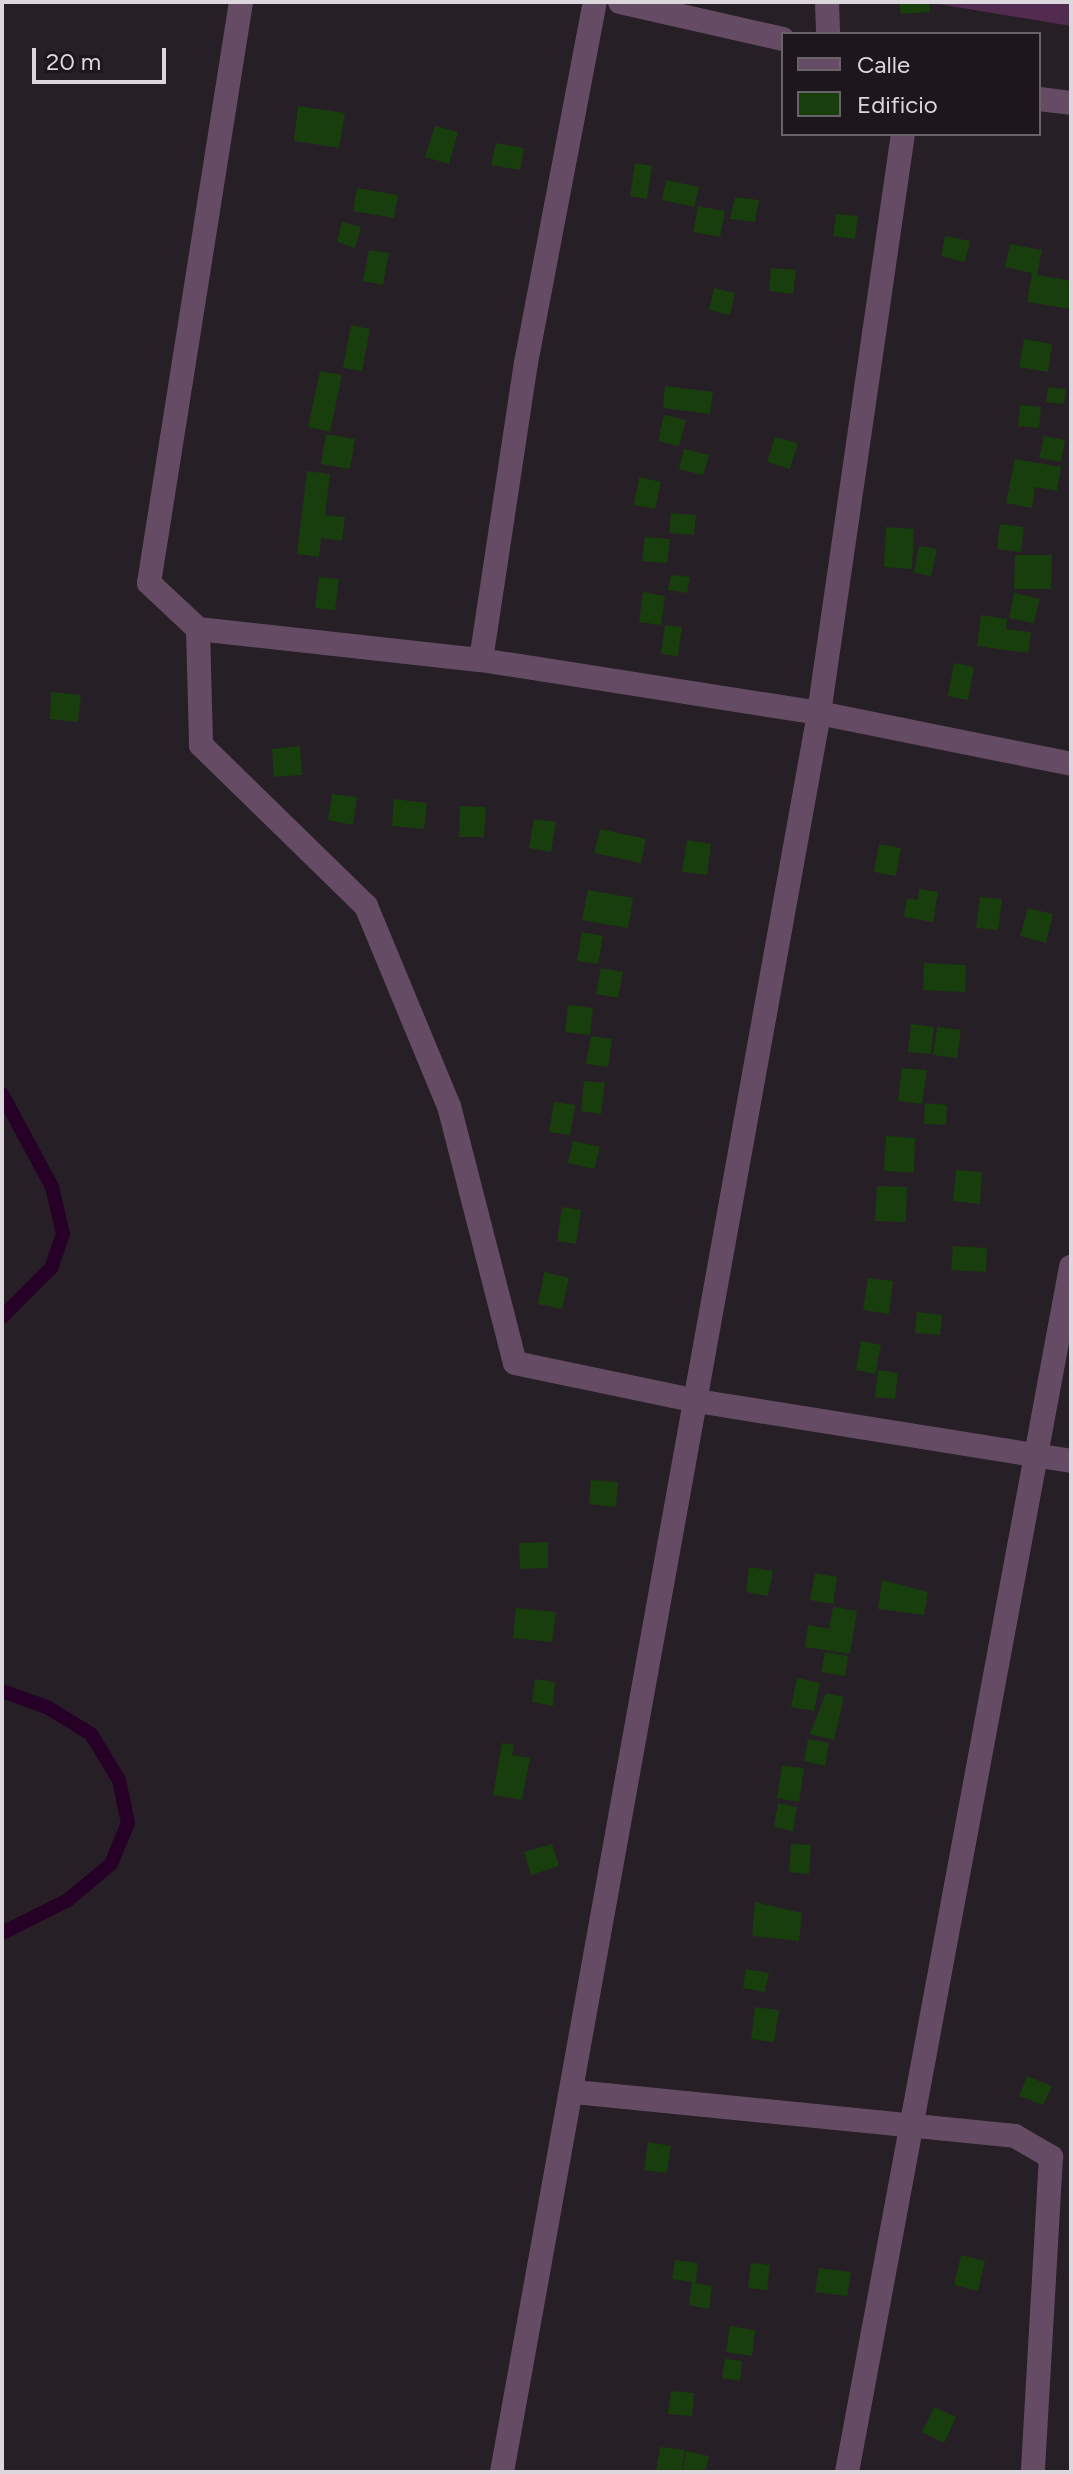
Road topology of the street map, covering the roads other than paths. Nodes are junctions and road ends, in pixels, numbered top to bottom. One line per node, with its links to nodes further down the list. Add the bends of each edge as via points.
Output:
1 (241, 2): 10 (street, via 149,583)
2 (595, 2): 11 (street, via 526,363)
3 (620, 2): 6 (street)
4 (827, 2): 5 (street)
5 (828, 32)
6 (781, 39)
7 (1041, 99): 8 (street)
8 (1071, 103)
9 (903, 136): 12 (street)
10 (198, 629): 11 (street); 15 (street, via 201,745 366,906 449,1106 515,1363)
11 (481, 660): 12 (street)
12 (819, 713): 13 (street); 15 (street)
13 (1071, 764)
14 (1071, 1267): 16 (street)
15 (697, 1401): 16 (street); 18 (street)
16 (1035, 1457): 17 (street); 19 (street)
17 (1071, 1461)
18 (575, 2092): 19 (street); 20 (street)
19 (909, 2125): 21 (street); 22 (street, via 1015,2136 1051,2157)
20 (502, 2472)
21 (847, 2472)
22 (1033, 2472)

